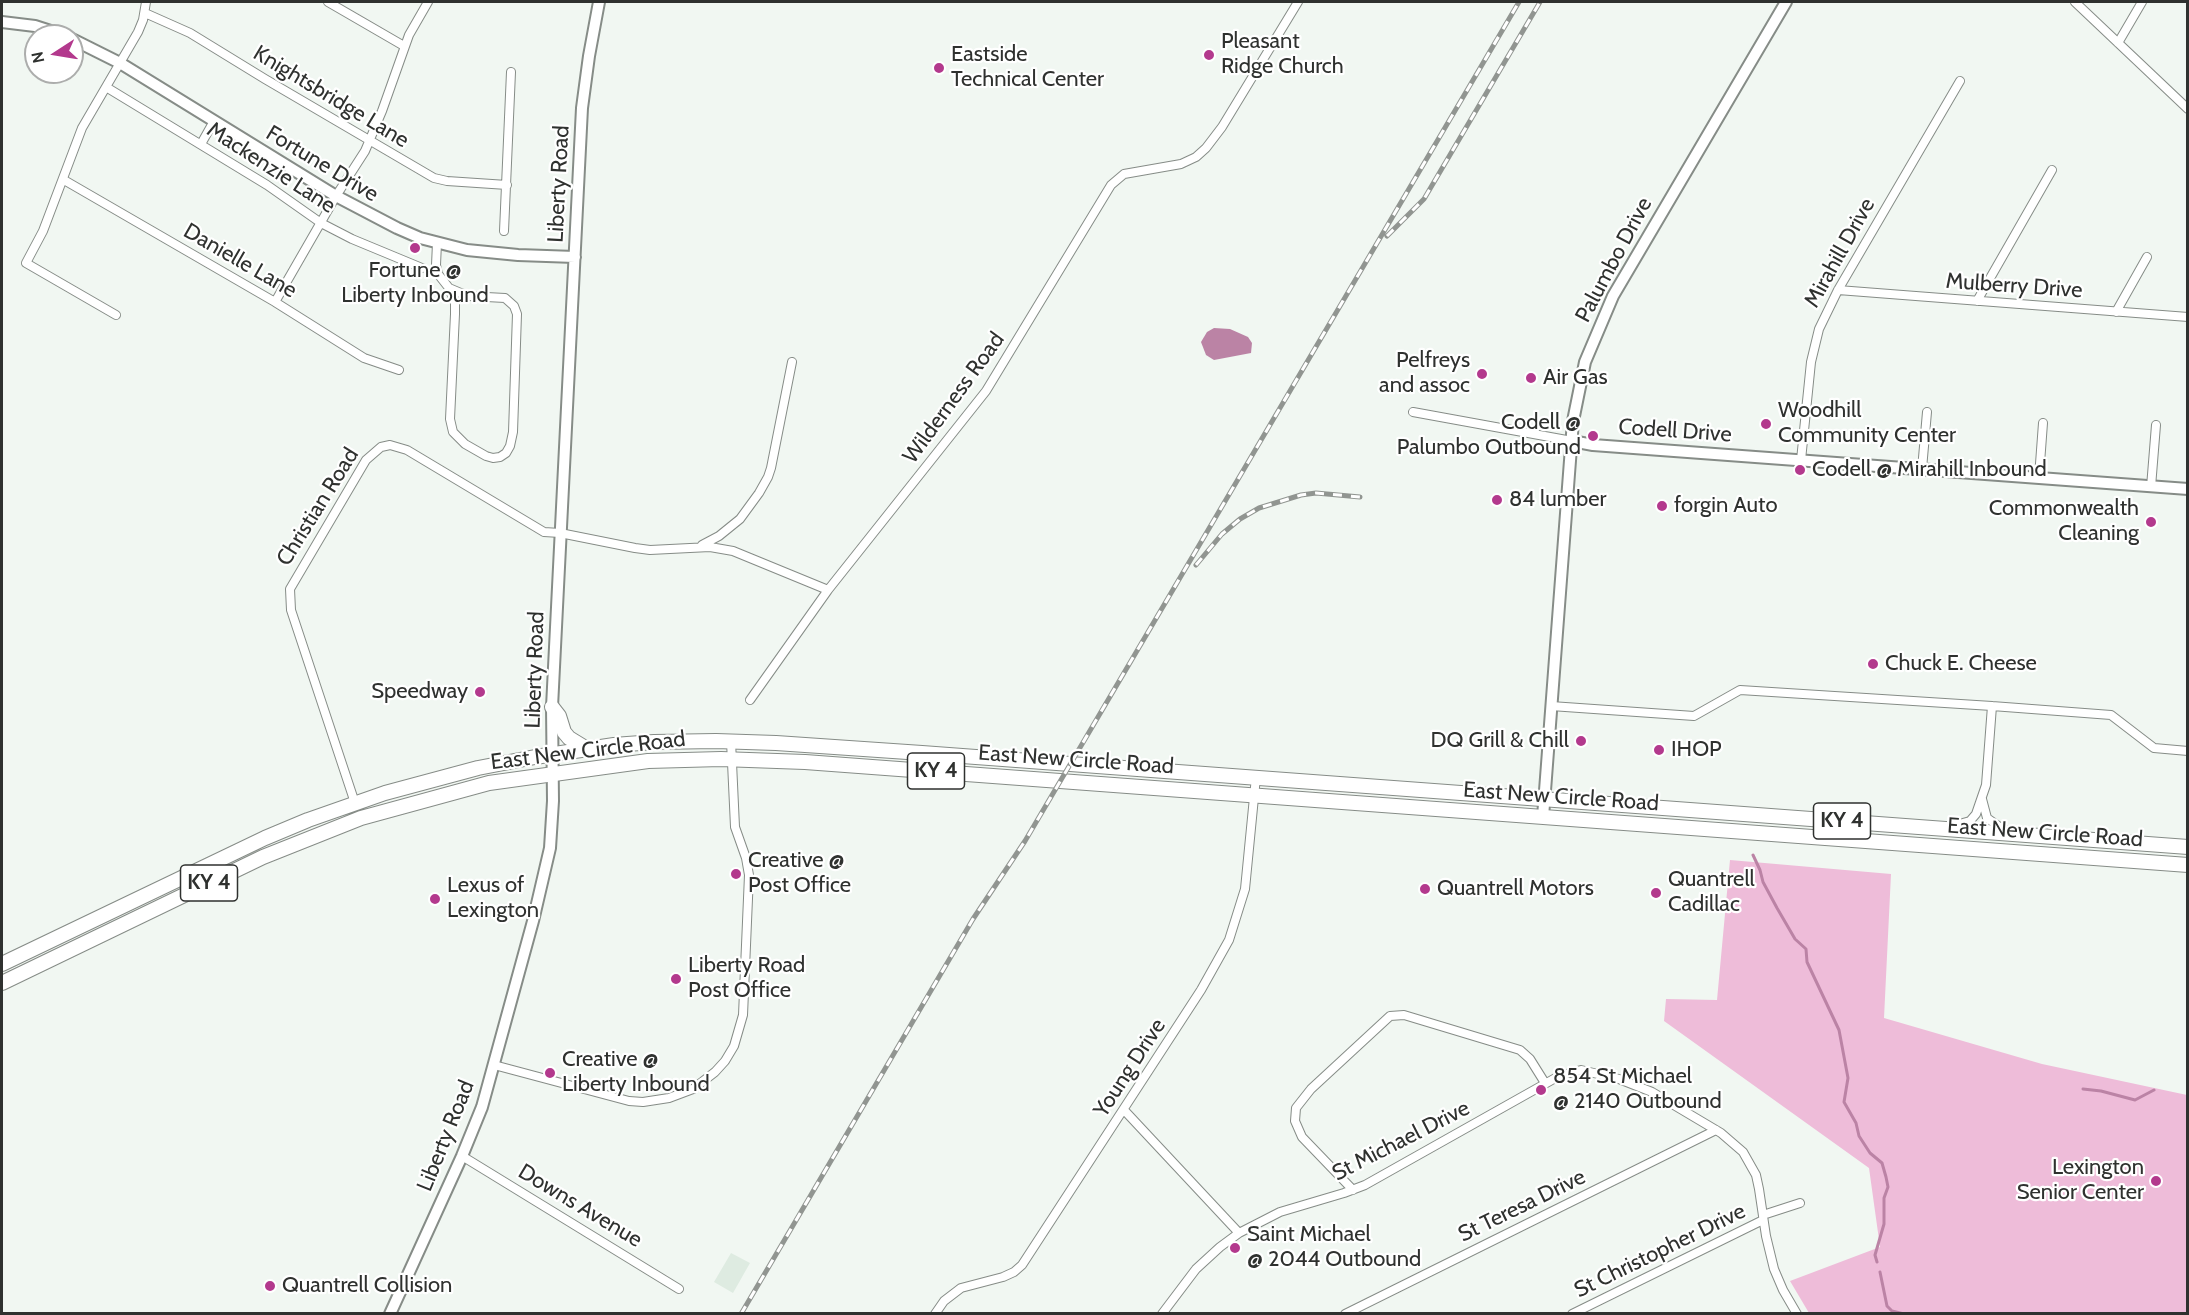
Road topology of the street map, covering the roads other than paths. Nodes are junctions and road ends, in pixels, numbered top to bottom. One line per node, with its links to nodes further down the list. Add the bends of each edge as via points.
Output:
1 (146, 2): 9 (street)
2 (328, 2): 14 (street)
3 (428, 2): 14 (street)
4 (599, 2): 30 (street, Liberty Road, via 582,108)
5 (1298, 2): 54 (street, Wilderness Road, via 1206,148 1181,164 1124,174 1111,185 986,391)
6 (1786, 2): 46 (street, Palumbo Drive, via 1605,311 1583,372)
7 (2075, 2): 12 (street)
8 (2142, 2): 12 (street)
9 (145, 13): 15 (street); 21 (street, Knightsbridge Lane, via 190,33)
10 (2, 22): 11 (street)
11 (24, 25)
12 (2118, 43): 19 (street)
13 (84, 45): 15 (street, Fortune Drive)
14 (404, 46): 21 (street)
15 (120, 63): 18 (street); 20 (street, Fortune Drive)
16 (511, 72): 25 (street)
17 (1960, 81): 34 (street, Mirahill Drive)
18 (106, 87): 22 (street, Mackenzie Lane); 24 (street, via 82,128)
19 (2187, 109)
20 (214, 121): 22 (street); 26 (street, Fortune Drive)
21 (370, 140): 25 (street, Knightsbridge Lane, via 434,178); 26 (street)
22 (201, 144): 27 (street, Mackenzie Lane)
23 (2052, 170): 35 (street)
24 (63, 180): 36 (street, Danielle Lane); 38 (street, via 26,263)
25 (507, 185): 28 (street)
26 (336, 196): 27 (street); 29 (street, Fortune Drive, via 397,228)
27 (321, 223): 32 (street, Mackenzie Lane); 36 (street)
28 (504, 231)
29 (437, 243): 30 (street, Fortune Drive, via 489,253); 33 (street, via 438,274)
30 (575, 257): 52 (street, Liberty Road)
31 (2147, 257): 37 (street)
32 (422, 268)
33 (449, 288): 33 (street, via 455,314 450,419 453,432 486,456 500,457 510,446 513,432 517,314 505,298 468,296)
34 (1838, 290): 35 (street, Mulberry Drive); 47 (street, Mirahill Drive, via 1814,346)
35 (1977, 301): 37 (street, Mulberry Drive)
36 (275, 302): 41 (street, Danielle Lane, via 364,358)
37 (2116, 312): 39 (street, Mulberry Drive)
38 (116, 315)
39 (2187, 317)
40 (792, 362): 53 (street, via 768,477 740,519)
41 (399, 370)
42 (1413, 412): 46 (street, Codell Drive)
43 (1927, 412): 48 (street)
44 (2043, 423): 49 (street)
45 (2156, 424): 50 (street)
46 (1572, 441): 47 (street, Codell Drive); 56 (street, Palumbo Drive)
47 (1802, 460): 48 (street, Codell Drive)
48 (1922, 469): 49 (street, Codell Drive)
49 (2039, 477): 50 (street, Codell Drive)
50 (2151, 487): 51 (street, Codell Drive)
51 (2187, 489)
52 (560, 533): 53 (street, via 651,550); 58 (street, Liberty Road); 66 (street, Christian Road, via 544,532 400,447 381,447 366,460 298,573 289,598)
53 (698, 547): 54 (street, via 734,551)
54 (828, 590): 55 (street, Wilderness Road)
55 (750, 700)
56 (1551, 706): 57 (street, via 1694,716 1740,690); 68 (street, Palumbo Drive)
57 (1992, 706): 61 (street, via 2110,715 2154,748); 69 (street)
58 (552, 707): 60 (highway, via 564,732); 62 (street, Liberty Road)
59 (731, 741): 60 (highway, East New Circle Road / KY 4, via 654,742); 63 (street); 65 (highway, East New Circle Road / KY 4)
60 (586, 749): 62 (highway, East New Circle Road / KY 4)
61 (2187, 751)
62 (552, 754): 64 (street, Liberty Road); 70 (highway, East New Circle Road / KY 4, via 416,783)
63 (732, 760): 64 (highway, East New Circle Road / KY 4, via 648,761); 67 (highway, East New Circle Road / KY 4); 83 (street, via 735,827 749,875 743,1015 737,1039 725,1061 693,1089 643,1102)
64 (553, 773): 72 (highway, East New Circle Road / KY 4, via 480,785); 83 (street, Liberty Road, via 546,872)
65 (1256, 777): 67 (street, Young Drive); 68 (highway, East New Circle Road / KY 4)
66 (349, 783): 70 (street, Christian Road); 70 (street)
67 (1255, 795): 71 (highway, East New Circle Road / KY 4); 85 (street, Young Drive, via 1245,889 1229,940)
68 (1544, 799): 71 (street, Palumbo Drive); 73 (highway, East New Circle Road / KY 4)
69 (1982, 799): 73 (street, via 1970,821); 74 (street, via 1987,818)
70 (349, 805): 72 (highway); 77 (highway, East New Circle Road / KY 4)
71 (1543, 817): 76 (highway, East New Circle Road / KY 4)
72 (361, 818): 78 (highway, East New Circle Road / KY 4, via 263,857)
73 (1942, 830): 74 (highway, East New Circle Road / KY 4)
74 (2011, 833): 75 (highway, East New Circle Road / KY 4)
75 (2187, 847)
76 (2187, 865)
77 (179, 878): 78 (highway); 79 (highway, East New Circle Road / KY 4)
78 (174, 900): 80 (highway, East New Circle Road / KY 4)
79 (120, 907): 80 (highway, via 126,907 127,913); 81 (highway, East New Circle Road / KY 4)
80 (107, 932): 82 (highway, East New Circle Road / KY 4)
81 (2, 964)
82 (2, 983)
83 (494, 1065): 87 (street, Liberty Road)
84 (1545, 1083): 86 (street, St Michael Drive, via 1575,1071 1590,1070 1652,1092); 88 (street, St Michael Drive); 88 (street, via 1520,1050 1404,1015 1390,1016 1311,1089 1296,1108 1295,1121 1302,1137)
85 (1124, 1110): 91 (street); 94 (street, Young Drive, via 1022,1265 1003,1277 961,1288 944,1300)
86 (1716, 1130): 90 (street, St Michael Drive, via 1735,1143 1750,1163); 96 (street, St Teresa Drive)
87 (462, 1156): 92 (street, Downs Avenue); 93 (street, Liberty Road)
88 (1353, 1190): 91 (street, St Michael Drive, via 1280,1212)
89 (1800, 1203): 90 (street, St Christopher Drive)
90 (1763, 1217): 97 (street, St Christopher Drive); 98 (street, St Michael Drive, via 1778,1280)
91 (1239, 1233): 95 (street, St Michael Drive, via 1196,1269)
92 (679, 1289)
93 (390, 1314)
94 (935, 1314)
95 (1162, 1314)
96 (1345, 1314)
97 (1572, 1314)
98 (1797, 1314)

